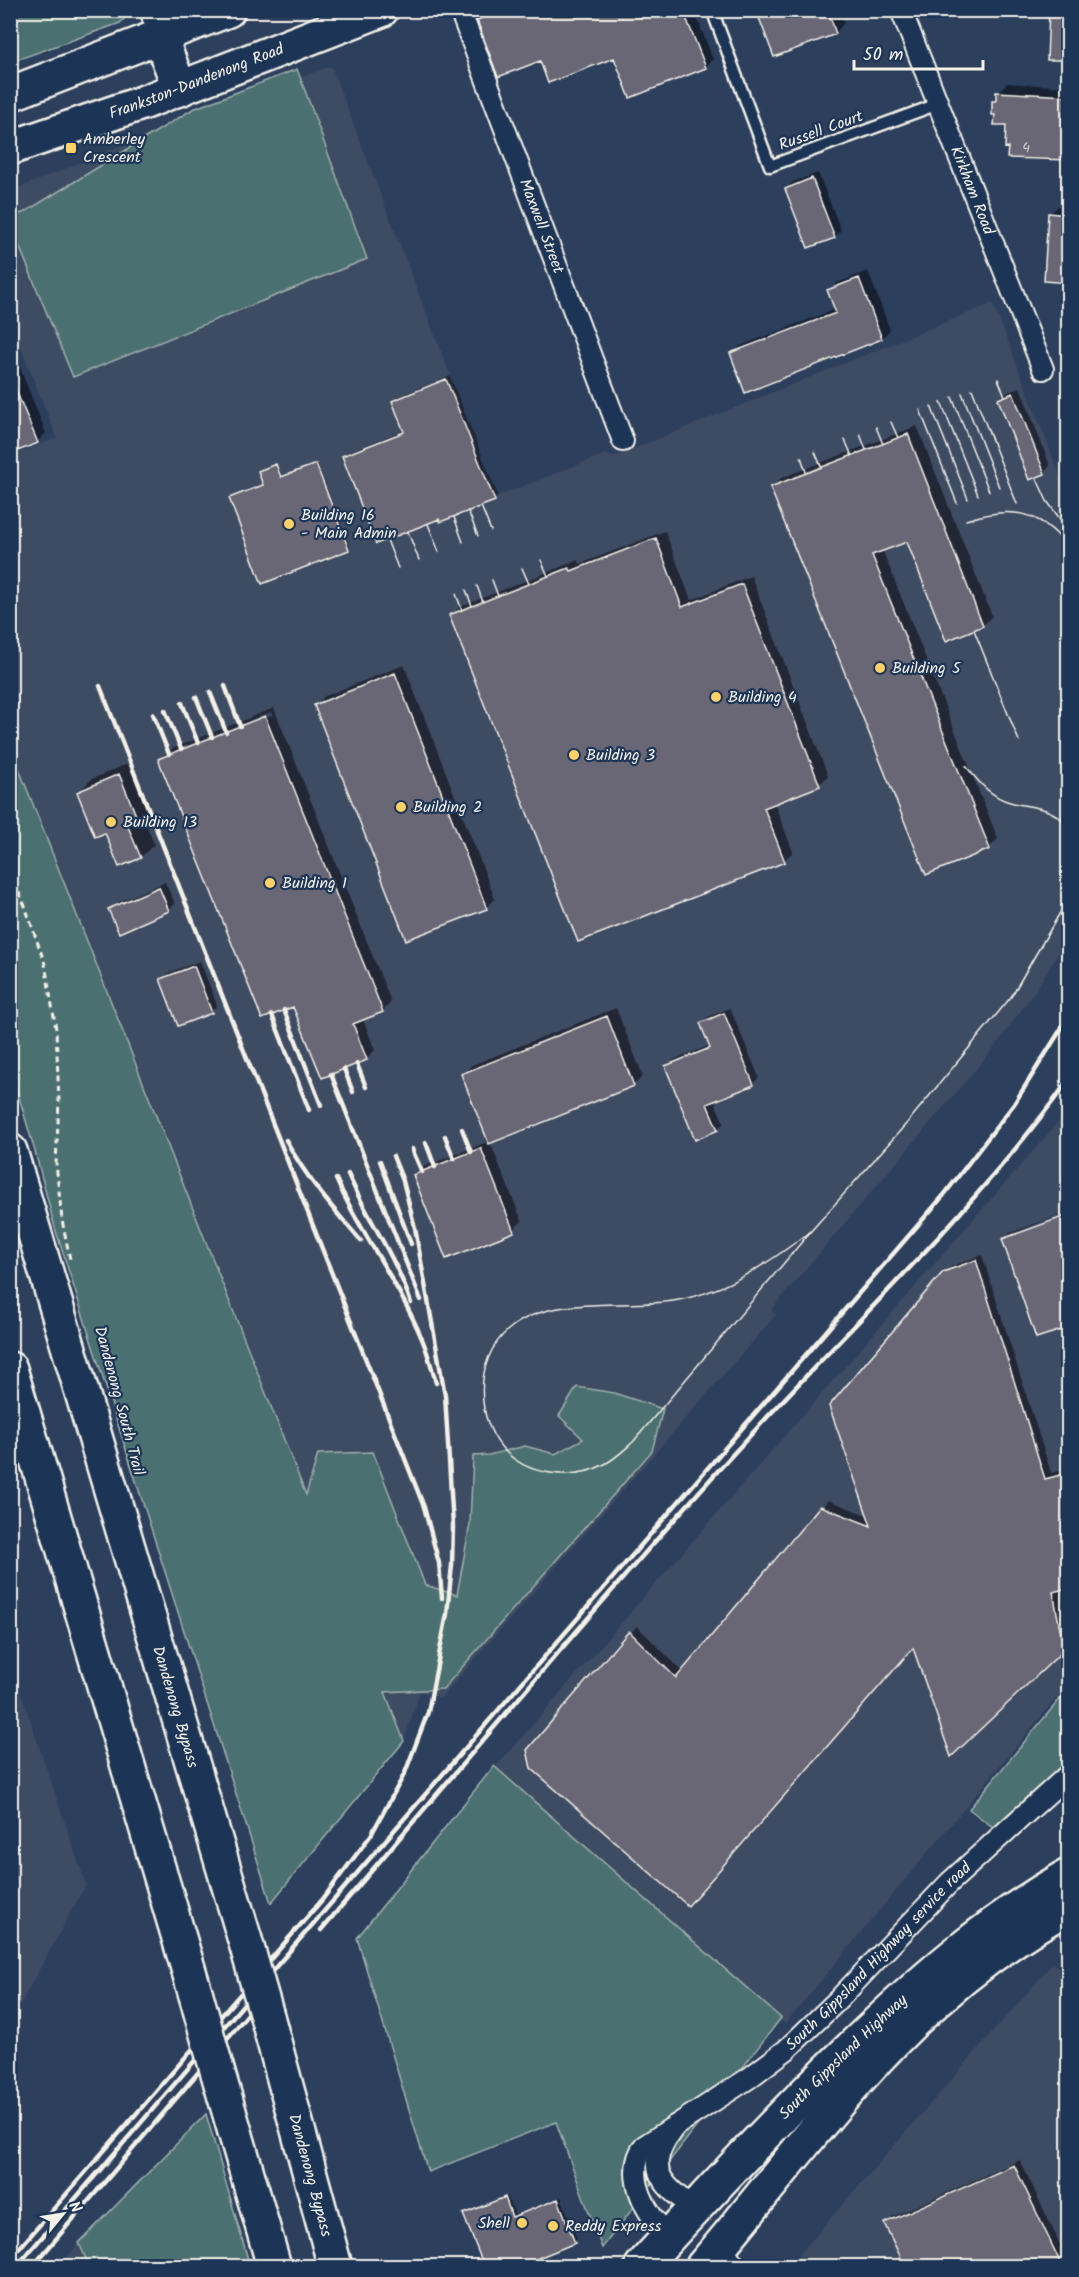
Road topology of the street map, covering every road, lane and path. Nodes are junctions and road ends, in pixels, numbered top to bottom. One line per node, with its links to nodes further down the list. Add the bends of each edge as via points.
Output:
1 (228, 10): 6 (highway)
2 (381, 10): 7 (highway, Frankston-Dandenong Road)
3 (460, 10): 12 (street, Maxwell Street)
4 (712, 10): 9 (lane, Russell Court, via 770,166)
5 (901, 10): 9 (street, Kirkham Road)
6 (155, 24): 7 (highway); 8 (highway)
7 (180, 89): 10 (highway, Frankston-Dandenong Road)
8 (10, 94)
9 (938, 104): 11 (street, Kirkham Road)
10 (10, 148)
11 (1042, 369)
12 (623, 441)
13 (10, 873): 15 (path, via 45,964 56,1029 56,1163)
14 (10, 1151): 25 (highway, Dandenong Bypass, bridge, via 245,1940)
15 (70, 1260)
16 (10, 1369): 24 (highway, bridge)
17 (1068, 1775): 20 (street, South Gippsland Highway service road, via 949,1883 786,2050 749,2079)
18 (1068, 1876): 21 (highway, South Gippsland Highway, via 990,1926 915,1986)
19 (1068, 1907): 23 (highway, South Gippsland Highway, via 1017,1938 911,2024 851,2089)
20 (677, 2124): 21 (street, South Gippsland Highway service road, via 663,2145 658,2174 667,2187); 22 (street, South Gippsland Highway service road, via 644,2146 636,2160 639,2186 648,2211)
21 (694, 2209): 22 (highway, South Gippsland Highway); 23 (highway)
22 (670, 2236): 23 (highway); 26 (highway, South Gippsland Highway)
23 (720, 2260)
24 (274, 2266)
25 (335, 2266)
26 (642, 2266)

